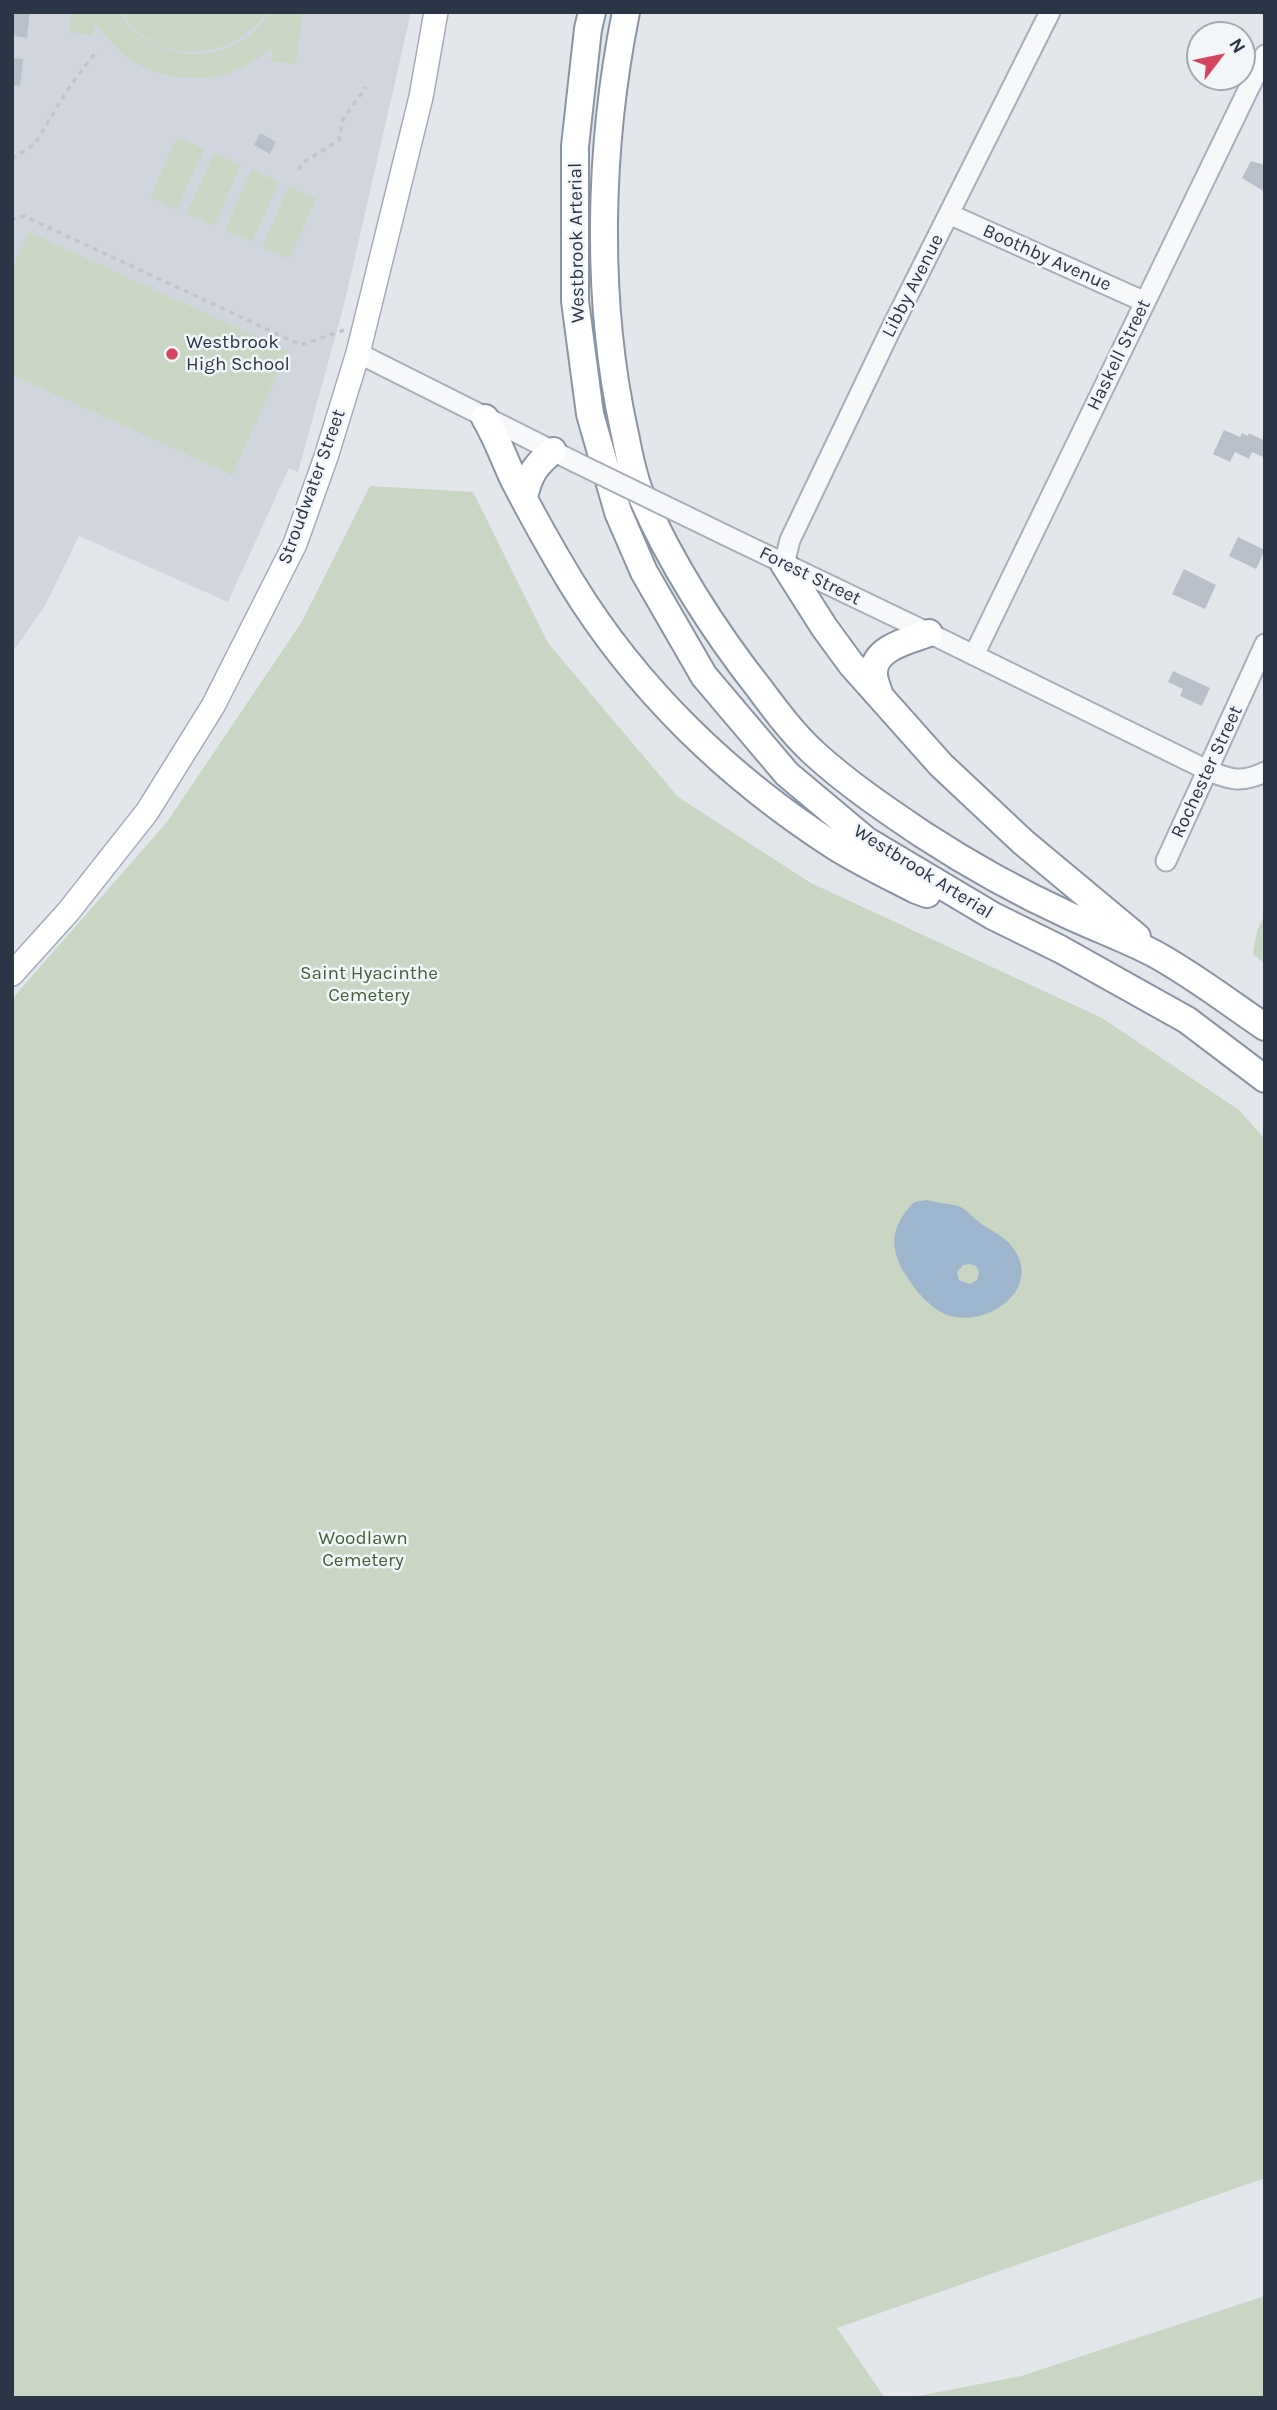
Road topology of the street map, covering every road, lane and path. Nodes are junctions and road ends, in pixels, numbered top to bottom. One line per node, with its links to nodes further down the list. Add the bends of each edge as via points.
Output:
1 (436, 12): 13 (main road, Stroudwater Street, via 421,97)
2 (592, 12): 25 (highway, Westbrook Arterial, via 575,146 575,301 590,414 618,512 644,572 704,676 787,774 867,841)
3 (626, 12): 26 (highway, Westbrook Arterial, via 608,151 607,310 630,460 640,493 676,562 711,622 775,709 813,752 867,797 1064,914)
4 (1050, 12): 10 (street, Libby Avenue)
5 (97, 50): 8 (path, via 35,144)
6 (1265, 55): 12 (street, Haskell Street)
7 (366, 87): 9 (path, via 344,119 339,139 301,164)
8 (12, 159)
9 (299, 170)
10 (949, 214): 12 (street, Boothby Avenue); 17 (street, Libby Avenue, via 790,541)
11 (12, 221): 13 (path, via 24,216 301,345 345,330)
12 (1145, 302): 20 (street, Haskell Street)
13 (361, 344): 14 (street, Forest Street); 27 (main road, Stroudwater Street, via 295,544 213,706 125,841)
14 (485, 418): 15 (street, Forest Street); 16 (highway)
15 (564, 456): 16 (highway, via 536,465 528,476); 17 (street, Forest Street, bridge)
16 (524, 497): 25 (highway, via 597,622 652,691 714,755 838,848 916,890)
17 (784, 564): 18 (street, Forest Street); 21 (highway, via 824,627)
18 (929, 633): 20 (street, Forest Street); 21 (highway, via 880,656 873,676)
19 (1265, 644): 22 (street, Rochester Street)
20 (974, 655): 22 (street, Forest Street)
21 (880, 698): 26 (highway, via 972,796)
22 (1209, 771): 23 (street, Forest Street, via 1232,780); 24 (street, Rochester Street)
23 (1265, 772)
24 (1166, 861)
25 (993, 916): 29 (highway, Westbrook Arterial, via 1187,1020)
26 (1153, 953): 28 (highway, Westbrook Arterial)
27 (12, 974)
28 (1265, 1027)
29 (1265, 1079)

